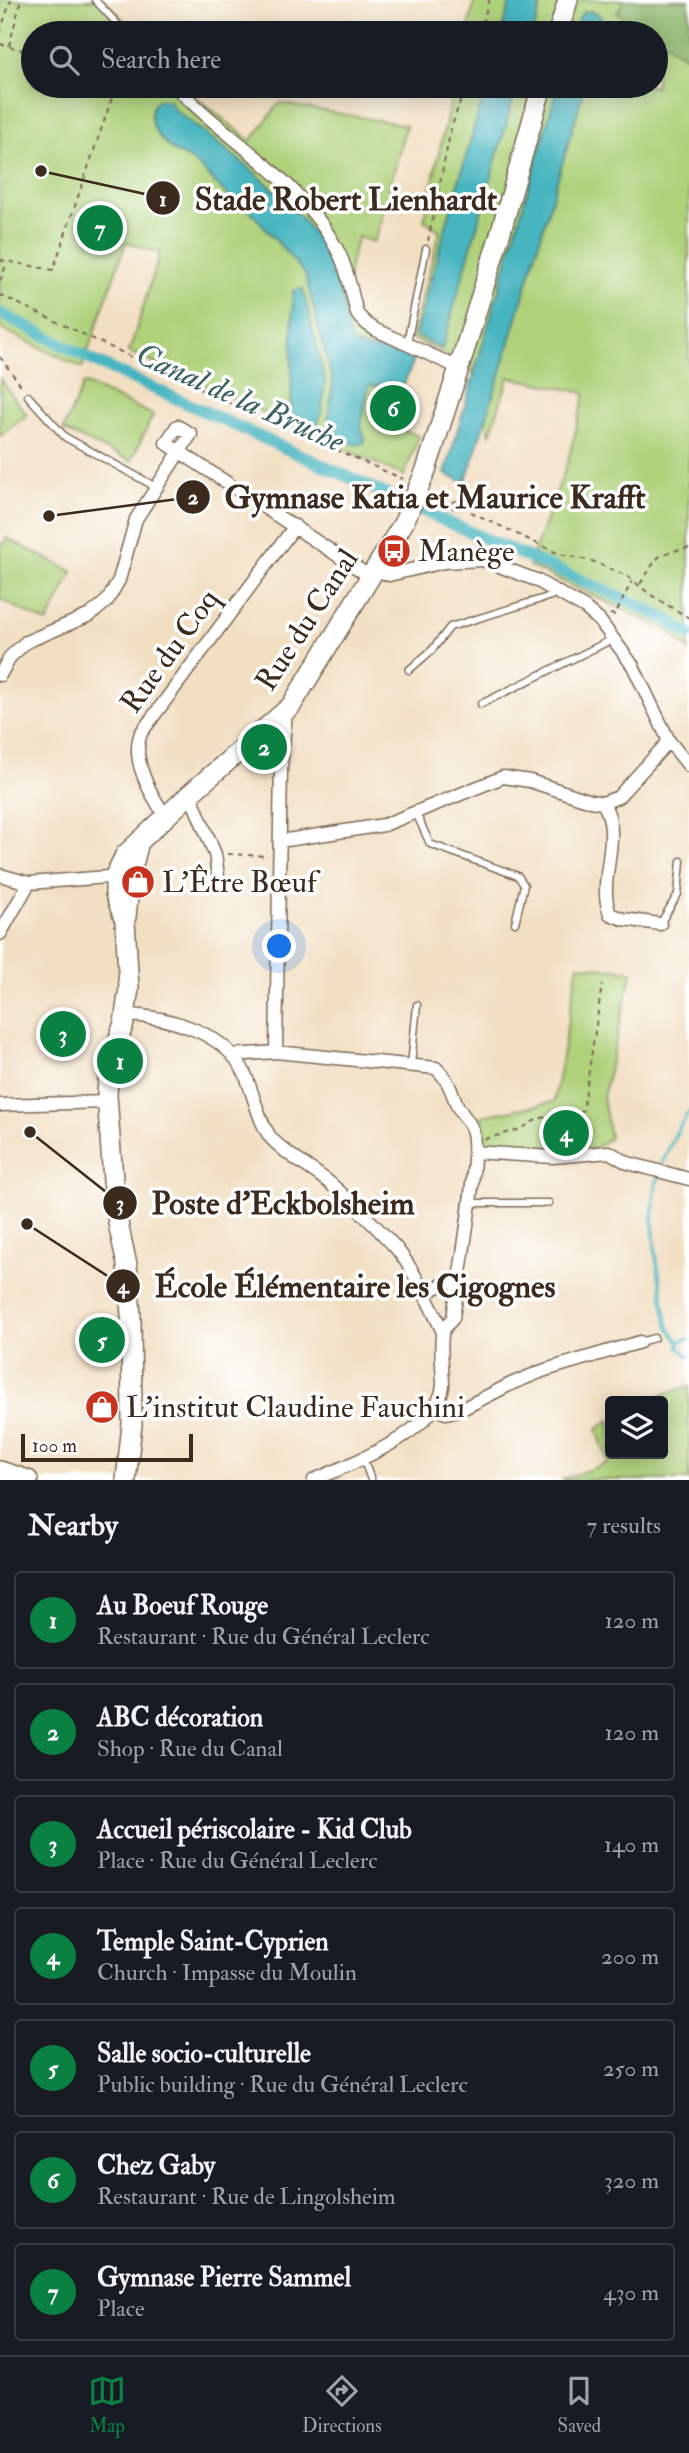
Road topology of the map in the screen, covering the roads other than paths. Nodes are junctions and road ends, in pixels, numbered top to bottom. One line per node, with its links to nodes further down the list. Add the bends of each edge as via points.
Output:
1 (95, 0): 3 (lane)
2 (568, 0): 4 (main road)
3 (115, 21)
4 (562, 21)
5 (186, 98): 8 (street, via 311,208 339,253 357,314 367,324)
6 (538, 98): 9 (main road, Rue du Canal)
7 (426, 248): 8 (lane)
8 (407, 343): 9 (street)
9 (459, 368): 15 (main road, Rue du Canal, via 407,515)
10 (28, 396): 11 (lane, via 65,437)
11 (157, 487): 14 (street, via 180,452); 19 (street, via 136,519 119,580 107,601 90,615 26,642)
12 (480, 500): 13 (lane)
13 (455, 505)
14 (295, 526): 15 (street); 27 (street, Rue du Coq, via 141,733 139,763)
15 (373, 572): 16 (street, via 389,575 474,559 505,567); 21 (main road, Rue du Canal)
16 (556, 591): 17 (street, via 594,614); 18 (lane, via 450,627)
17 (613, 639): 20 (lane); 22 (street, via 633,666)
18 (409, 670)
19 (0, 674)
20 (481, 704)
21 (286, 712): 24 (main road, Rue du Canal); 28 (street)
22 (669, 741): 23 (street); 25 (street, via 618,797)
23 (689, 766)
24 (190, 794): 27 (main road, Rue du Canal); 33 (street, via 215,854)
25 (603, 803): 26 (street, via 503,777); 35 (street, via 611,825 605,901 610,914)
26 (415, 811): 28 (street, via 384,825); 34 (lane, via 430,844 518,876 524,885)
27 (166, 817): 31 (main road, Rue du Canal, via 125,855)
28 (280, 841): 39 (street)
29 (681, 861): 35 (lane, via 678,894)
30 (0, 875): 32 (street)
31 (122, 876): 32 (street); 38 (main road, via 116,894 125,921 129,980)
32 (29, 883): 36 (street)
33 (219, 883)
34 (515, 923)
35 (660, 924)
36 (0, 934)
37 (417, 1005): 41 (lane)
38 (125, 1015): 40 (street, via 181,1025); 42 (main road, via 109,1067)
39 (276, 1052): 40 (street); 41 (street)
40 (234, 1055): 49 (street, via 271,1138 329,1183 397,1250)
41 (411, 1065): 44 (street, via 436,1068 447,1079)
42 (107, 1102): 43 (street); 57 (main road, via 131,1315 132,1424)
43 (0, 1105)
44 (473, 1140): 45 (street, via 553,1157 609,1152 628,1163); 46 (street)
45 (689, 1179)
46 (470, 1203): 47 (lane); 48 (street)
47 (549, 1203)
48 (459, 1278): 49 (street); 50 (street, via 453,1318)
49 (423, 1293): 50 (street)
50 (443, 1332): 53 (street, via 443,1387)
51 (654, 1338): 52 (lane)
52 (640, 1342): 53 (street, via 513,1382 460,1410 446,1413)
53 (436, 1408): 54 (street)
54 (363, 1458): 58 (street); 59 (lane)
55 (0, 1471): 56 (main road)
56 (28, 1480)
57 (126, 1480)
58 (314, 1480)
59 (371, 1480)

